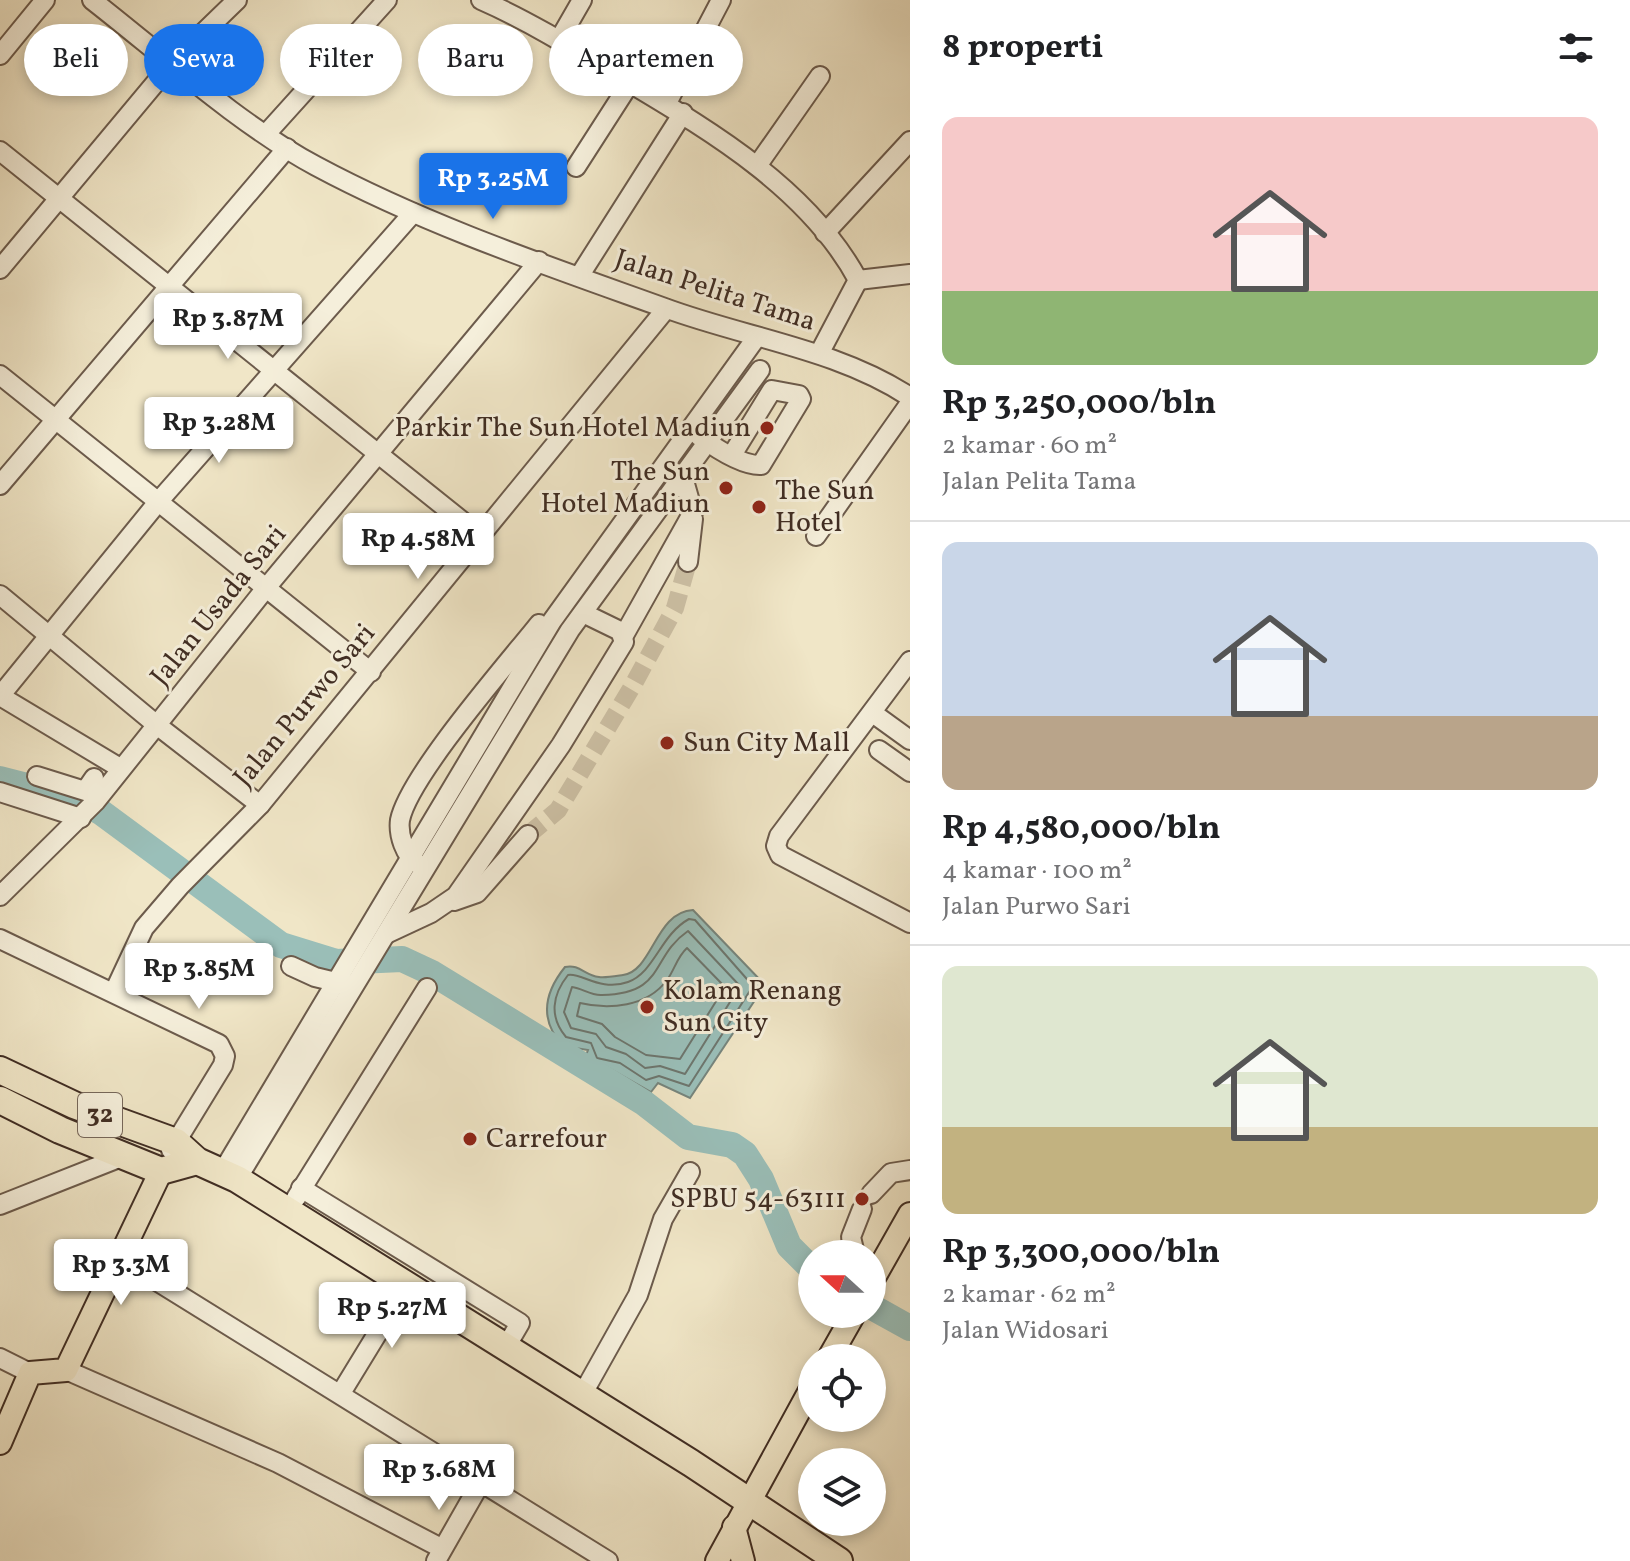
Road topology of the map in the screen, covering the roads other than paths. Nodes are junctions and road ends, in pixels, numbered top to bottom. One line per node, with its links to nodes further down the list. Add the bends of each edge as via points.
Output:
1 (45, 0): 12 (street)
2 (92, 0): 11 (street, Jalan Pelita Tama)
3 (237, 0): 8 (street)
4 (387, 0): 19 (street)
5 (481, 0): 10 (street)
6 (582, 0): 9 (street)
7 (721, 0): 18 (street)
8 (212, 24)
9 (568, 24)
10 (549, 35)
11 (144, 41)
12 (0, 55)
13 (820, 76): 23 (street)
14 (144, 96): 25 (street)
15 (216, 96): 19 (street, Jalan Pelita Tama)
16 (622, 96): 24 (street)
17 (653, 96): 18 (street)
18 (675, 108): 23 (street); 31 (street)
19 (266, 134): 21 (street, Jalan Pelita Tama)
20 (910, 141): 27 (street)
21 (287, 148): 26 (street, Jalan Pelita Tama); 33 (street)
22 (0, 151): 25 (street)
23 (757, 166): 27 (street)
24 (576, 167)
25 (60, 196): 29 (street); 33 (street)
26 (413, 213): 28 (street, Jalan Pelita Tama); 40 (street)
27 (825, 233): 32 (street)
28 (539, 261): 31 (street, Jalan Pelita Tama); 48 (street, Jalan Usada Sari)
29 (0, 269)
30 (910, 274): 32 (street)
31 (580, 275): 34 (street, Jalan Pelita Tama)
32 (858, 280): 37 (street)
33 (170, 288): 40 (street); 44 (street)
34 (666, 309): 35 (street, Jalan Pelita Tama); 55 (street, Jalan Purwo Sari)
35 (756, 338): 36 (street, Jalan Pelita Tama); 38 (street)
36 (780, 343): 37 (street, Jalan Pelita Tama); 39 (street)
37 (819, 354): 42 (street, Jalan Pelita Tama)
38 (736, 367): 39 (street); 45 (street)
39 (761, 370): 46 (street)
40 (275, 372): 48 (street); 52 (street)
41 (0, 375): 44 (street)
42 (910, 397)
43 (910, 403): 54 (street)
44 (56, 419): 51 (street); 52 (street)
45 (690, 429): 46 (street); 49 (street)
46 (708, 442): 47 (street); 50 (street)
47 (732, 455)
48 (379, 457): 55 (street); 57 (street, Jalan Usada Sari)
49 (664, 465): 50 (street); 60 (street)
50 (683, 477): 53 (street); 59 (street)
51 (0, 485)
52 (158, 502): 57 (street); 62 (street)
53 (693, 512): 56 (street); 63 (street)
54 (816, 536)
55 (482, 537): 65 (street, Jalan Purwo Sari)
56 (688, 562)
57 (266, 588): 65 (street); 68 (street, Jalan Usada Sari)
58 (0, 595): 62 (street)
59 (583, 613): 61 (street); 63 (street)
60 (552, 621): 61 (street); 80 (street); 80 (street, via 541,621 418,781 400,821 404,850)
61 (570, 630): 80 (street)
62 (52, 636): 66 (street); 68 (street)
63 (623, 637): 82 (street, via 561,745 468,882)
64 (910, 661): 67 (street)
65 (371, 672): 77 (street, Jalan Purwo Sari)
66 (0, 696): 72 (street)
67 (874, 714): 69 (street); 83 (street, via 776,846 780,855)
68 (158, 726): 72 (street, Jalan Usada Sari); 77 (street)
69 (910, 740)
70 (879, 750): 73 (street)
71 (78, 756): 75 (street, via 99,767)
72 (120, 768): 75 (street, Jalan Usada Sari)
73 (910, 772)
74 (37, 776): 75 (street, via 85,791)
75 (100, 781): 78 (street, Jalan Usada Sari)
76 (0, 792): 78 (street)
77 (260, 805): 89 (street, Jalan Purwo Sari, via 144,928)
78 (87, 811): 81 (street, Jalan Usada Sari)
79 (528, 835): 82 (street, via 477,893)
80 (418, 864): 85 (street)
81 (0, 896)
82 (446, 904): 85 (street)
83 (910, 923)
84 (0, 939): 89 (street)
85 (372, 941): 87 (street)
86 (291, 966): 87 (street, via 315,977)
87 (349, 978): 98 (street)
88 (427, 988): 99 (street)
89 (114, 992): 92 (street, via 224,1050 223,1065)
90 (0, 1070): 92 (highway, 32, via 74,1105)
91 (0, 1100): 93 (highway, 32)
92 (176, 1142): 94 (highway, 32); 96 (street)
93 (124, 1156): 96 (highway, 32); 100 (street)
94 (197, 1161): 96 (highway); 98 (highway, 32)
95 (910, 1170): 102 (street, via 891,1173 866,1201)
96 (161, 1171): 104 (main road)
97 (690, 1172): 111 (street, via 663,1219 638,1295)
98 (230, 1175): 99 (highway, 32)
99 (294, 1199): 105 (highway, 32); 106 (street, via 520,1323)
100 (0, 1205)
101 (910, 1214): 103 (main road)
102 (852, 1240)
103 (886, 1256)
104 (118, 1257): 108 (main road); 110 (street)
105 (407, 1285): 106 (highway, 32); 110 (street)
106 (506, 1347): 111 (highway, 32)
107 (0, 1358): 109 (street)
108 (66, 1370): 109 (main road); 117 (street, via 278,1463)
109 (30, 1373): 113 (main road)
110 (341, 1393): 114 (street)
111 (582, 1395): 115 (highway, 32)
112 (798, 1412): 115 (main road)
113 (0, 1443)
114 (481, 1482): 117 (street); 118 (street)
115 (747, 1502): 116 (main road); 119 (highway, 32)
116 (734, 1527): 120 (main road); 121 (main road)
117 (438, 1555)
118 (599, 1559)
119 (834, 1560)
120 (717, 1561)
121 (743, 1561)

